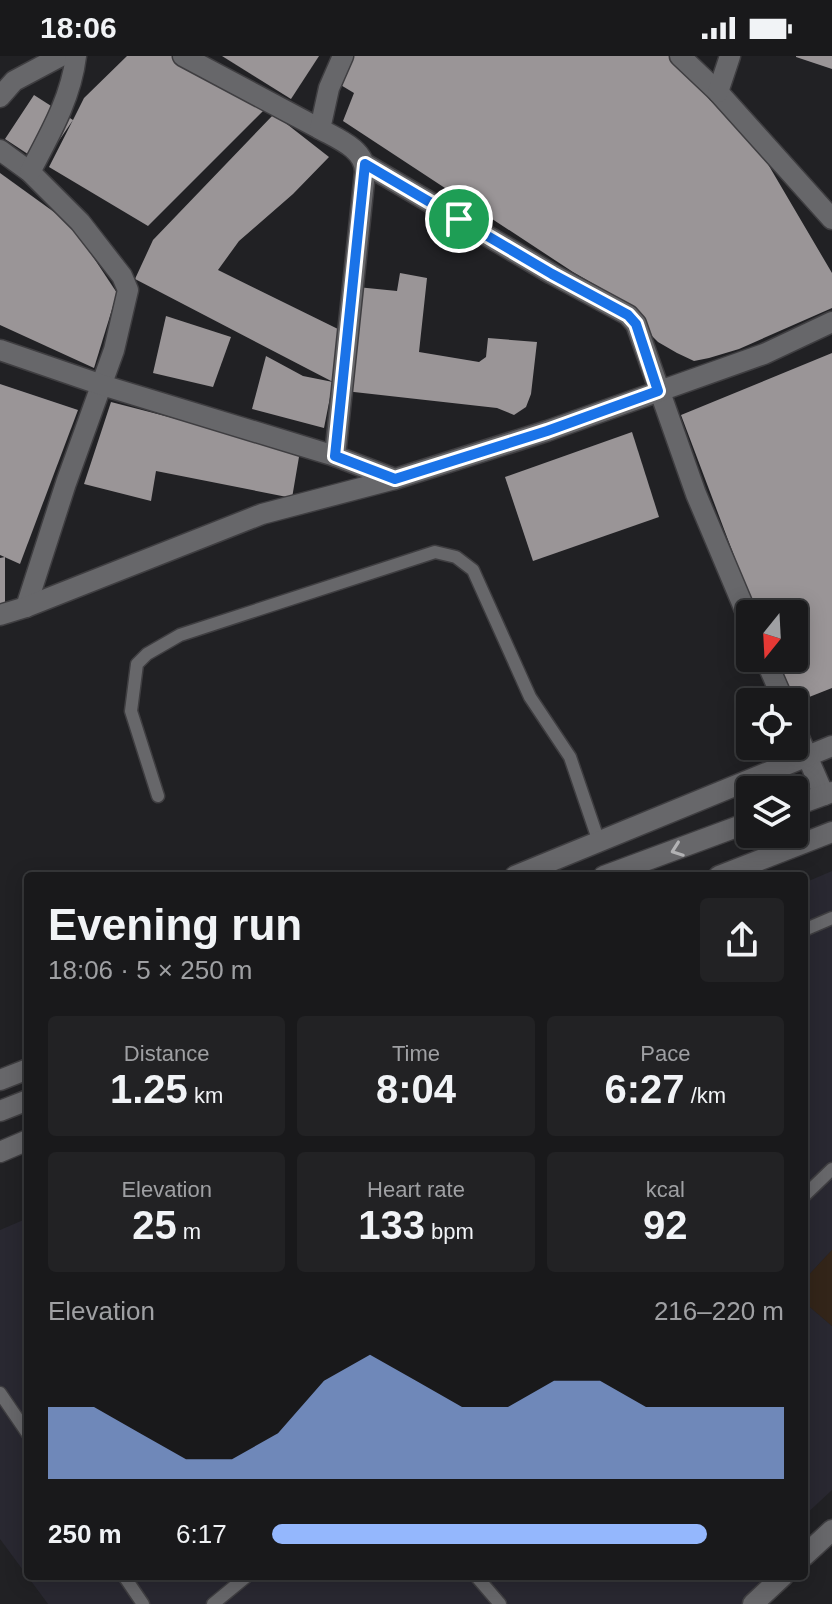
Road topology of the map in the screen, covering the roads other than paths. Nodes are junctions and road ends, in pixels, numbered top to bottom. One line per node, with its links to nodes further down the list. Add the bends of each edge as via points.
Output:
1 (76, 56): 12 (street, via 74,79)
2 (183, 56): 9 (street)
3 (343, 56): 9 (street)
4 (680, 56): 7 (street)
5 (730, 56): 7 (street)
6 (45, 59): 8 (street)
7 (718, 92): 13 (street)
8 (0, 97)
9 (320, 129): 11 (street, via 349,146)
10 (0, 150): 12 (street)
11 (365, 164): 17 (street, via 628,315 636,324); 18 (street)
12 (30, 172): 16 (street, via 88,232 128,290)
13 (832, 219)
14 (832, 322): 17 (street, via 764,354)
15 (0, 350): 16 (street)
16 (102, 385): 18 (street); 21 (street)
17 (658, 391): 19 (street); 20 (street)
18 (335, 456): 19 (street)
19 (395, 479): 21 (street, via 262,514)
20 (741, 600)
21 (26, 607): 22 (street)
22 (0, 615)
23 (832, 746): 24 (street)
24 (808, 757)
25 (808, 759): 27 (street)
26 (800, 760): 32 (street)
27 (828, 794): 29 (street)
28 (158, 796): 32 (lane, via 131,711 137,664 147,654 180,635 435,552 456,557 473,570 530,697 570,757)
29 (808, 801)
30 (736, 827): 35 (street, one-way to 35)
31 (832, 832): 36 (street)
32 (599, 842): 33 (street); 34 (street)
33 (525, 872)
34 (607, 872)
35 (616, 872)
36 (729, 872)
37 (832, 918): 38 (lane)
38 (808, 928)
39 (24, 1071): 40 (street)
40 (0, 1080)
41 (24, 1102): 42 (street)
42 (0, 1111)
43 (24, 1142): 44 (street)
44 (0, 1152)
45 (832, 1169): 46 (lane)
46 (808, 1192)
47 (0, 1393): 48 (lane)
48 (24, 1428)
49 (832, 1530): 50 (street)
50 (808, 1552)
51 (127, 1580): 55 (lane)
52 (242, 1580): 56 (lane)
53 (479, 1580): 57 (lane)
54 (779, 1580): 58 (street)
55 (143, 1604)
56 (213, 1604)
57 (500, 1604)
58 (753, 1604)

